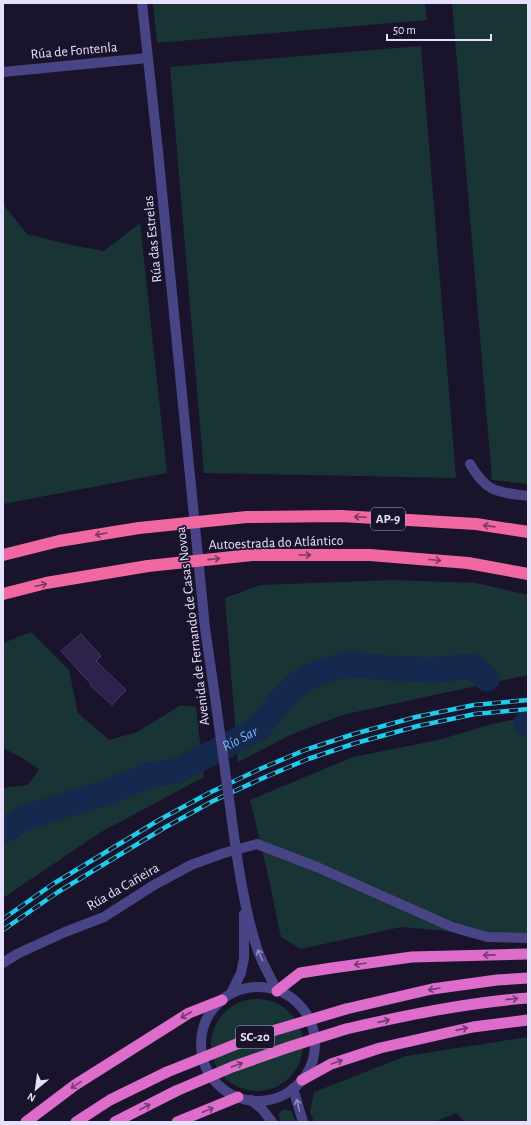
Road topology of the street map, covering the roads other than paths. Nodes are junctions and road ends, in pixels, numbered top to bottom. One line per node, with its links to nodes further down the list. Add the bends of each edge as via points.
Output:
1 (142, 3): 2 (street, Rúa das Estrelas)
2 (147, 58): 3 (street, Rúa de Fontenla); 5 (street, Rúa das Estrelas)
3 (3, 72)
4 (470, 464): 6 (street, via 486,486 496,491)
5 (190, 472): 11 (street, Avenida de Fernando de Casas Novoa, bridge, via 205,628)
6 (528, 496)
7 (528, 532): 8 (highway, Autoestrada do Atlántico / AP-9, one-way to 8, bridge, via 476,524 349,517 248,517 139,528 59,541)
8 (3, 554)
9 (528, 574): 10 (highway, Autoestrada do Atlántico, one-way to 9, bridge, via 148,566 252,555 370,555 468,563)
10 (3, 594)
11 (236, 849): 12 (street, Avenida de Fernando de Casas Novoa); 13 (street, Rúa da Cañeira, via 257,844 317,867 452,927 487,937); 15 (street, Rúa da Cañeira, via 191,865 104,917 65,932)
12 (244, 896): 17 (street, Avenida de Fernando de Casas Novoa, one-way to 12, via 259,953); 18 (street, Avenida de Fernando de Casas Novoa, via 244,958 241,973)
13 (528, 938)
14 (528, 954): 17 (highway, one-way to 17, via 412,957 332,968 300,973)
15 (3, 963)
16 (528, 978): 26 (highway, SC-20, one-way to 26, bridge, via 432,989 346,1009 259,1035 167,1072 110,1100)
17 (277, 991): 18 (street, Avenida de Fernando de Casas Novoa, via 258,987 244,988); 21 (street, Avenida de Fernando de Casas Novoa, via 289,996 303,1009 312,1026 315,1045 312,1063)
18 (226, 996): 23 (street, Avenida de Fernando de Casas Novoa, via 210,1012 203,1028 201,1044 204,1061 212,1077 223,1089); 25 (highway, one-way to 25, via 189,1013 75,1085)
19 (528, 998): 27 (highway, SC-20, one-way to 19, bridge, via 176,1091 232,1067 346,1029 415,1013 490,1001)
20 (528, 1020): 21 (highway, one-way to 20, via 331,1064 380,1048 473,1026)
21 (302, 1080): 22 (street, Avenida de Fernando de Casas Novoa)
22 (294, 1088): 24 (street, Avenida de Fernando de Casas Novoa, via 266,1100); 30 (street, one-way to 22)
23 (238, 1097): 24 (street, Avenida de Fernando de Casas Novoa); 28 (highway, one-way to 23)
24 (251, 1100): 29 (street)
25 (26, 1122)
26 (76, 1122)
27 (115, 1122)
28 (177, 1122)
29 (272, 1122)
30 (303, 1122)

